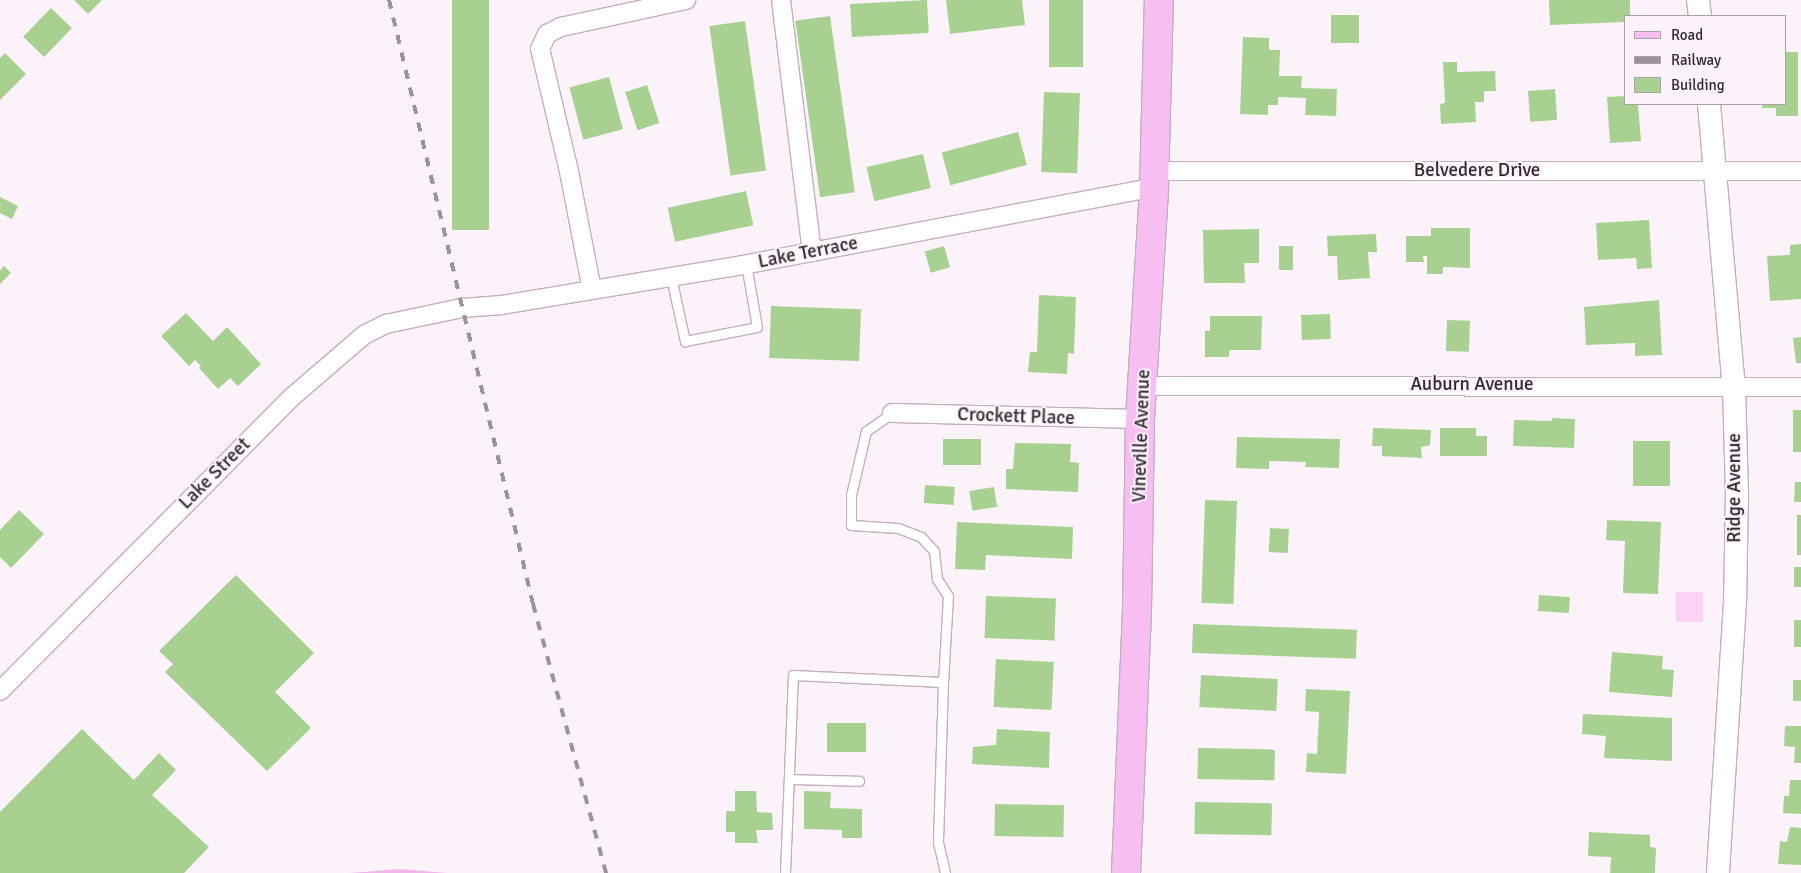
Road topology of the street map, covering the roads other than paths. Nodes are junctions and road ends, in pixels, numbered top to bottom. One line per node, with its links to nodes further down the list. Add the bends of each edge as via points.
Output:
1 (686, 0): 13 (street, via 561,27 547,34 540,49)
2 (781, 0): 10 (street)
3 (1159, 0): 9 (main road, Vineville Avenue)
4 (1698, 0): 5 (street)
5 (1700, 15)
6 (1709, 105): 7 (street, Ridge Avenue)
7 (1716, 171): 8 (street, Belvedere Drive); 9 (street, Belvedere Drive); 16 (street, Ridge Avenue)
8 (1801, 171)
9 (1154, 179): 10 (street, Lake Terrace); 15 (main road, Vineville Avenue)
10 (812, 252): 11 (street, Lake Terrace)
11 (746, 264): 12 (street, Lake Terrace); 12 (lane, via 757,327 686,341)
12 (671, 277): 13 (street, Lake Terrace)
13 (592, 290): 14 (street, Lake Terrace, via 502,305)
14 (462, 308): 21 (street, Lake Street, via 386,324 364,335 332,360)
15 (1143, 386): 16 (street, Auburn Avenue); 19 (main road, Vineville Avenue)
16 (1734, 387): 17 (street, Auburn Avenue); 27 (street, Ridge Avenue, via 1737,492 1735,602)
17 (1801, 387)
18 (892, 413): 19 (street, Crockett Place); 20 (lane, via 866,431 852,495 851,525 898,528 921,537 934,551 937,580 948,596)
19 (1140, 419): 26 (main road, Vineville Avenue, via 1138,610)
20 (943, 682): 22 (lane, via 793,676); 25 (lane, via 938,842)
21 (0, 691)
22 (789, 779): 23 (lane); 24 (lane)
23 (859, 780)
24 (785, 873)
25 (945, 873)
26 (1126, 873)
27 (1718, 873)

